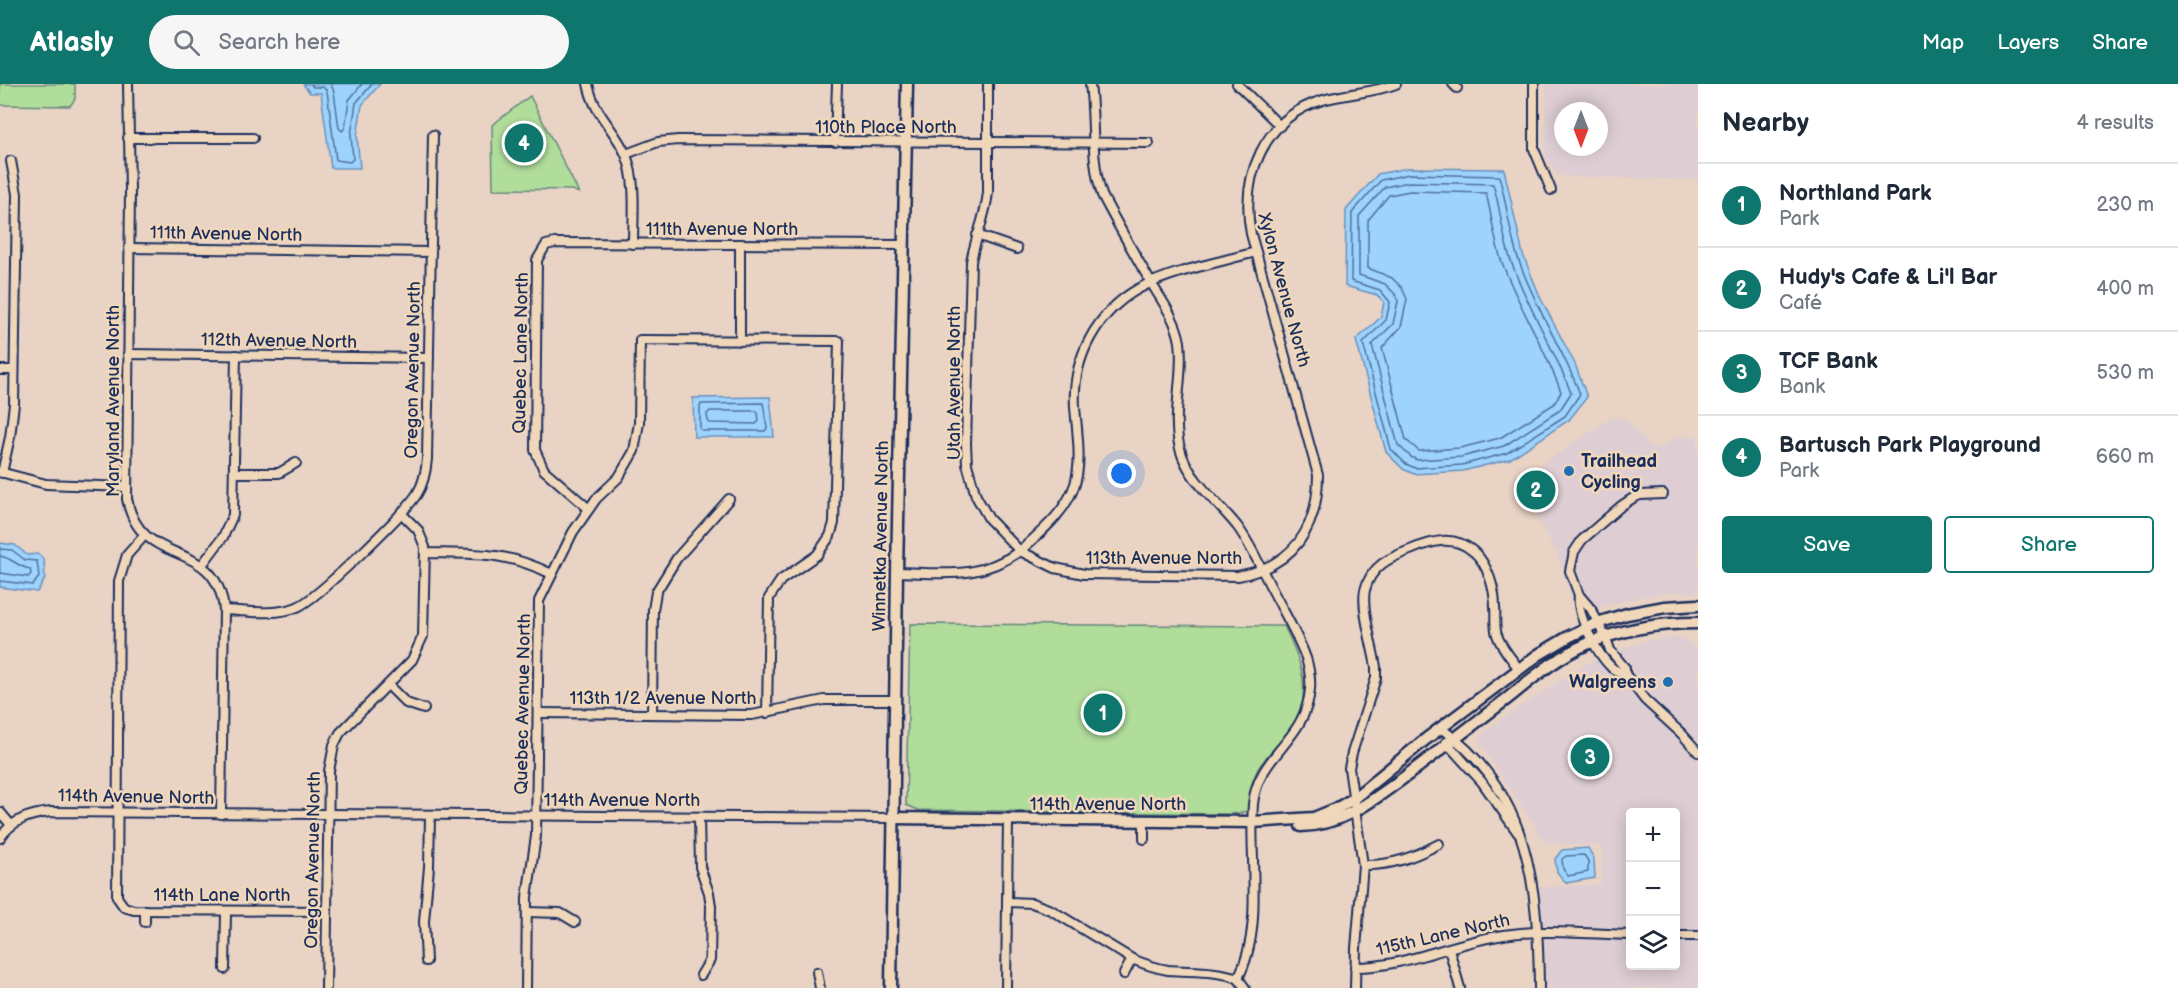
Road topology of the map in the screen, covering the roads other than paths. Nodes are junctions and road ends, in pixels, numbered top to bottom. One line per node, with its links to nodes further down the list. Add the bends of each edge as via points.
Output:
1 (128, 84): 12 (street, Maryland Avenue North)
2 (588, 84): 19 (street, via 596,110)
3 (837, 84): 14 (street)
4 (907, 84): 15 (street, Winnetka Avenue North)
5 (988, 84): 16 (street, Utah Avenue North)
6 (1090, 84): 17 (street)
7 (1237, 84): 10 (street)
8 (1396, 84): 10 (street, Xylon Avenue North, via 1321,101 1305,107)
9 (1534, 84): 21 (street, via 1534,149)
10 (1280, 126): 30 (street, Xylon Avenue North, via 1260,153 1250,179 1247,216)
11 (433, 135): 29 (street, Oregon Avenue North)
12 (128, 138): 13 (street); 26 (street, Maryland Avenue North)
13 (253, 138)
14 (835, 142): 15 (street, 110th Place North); 19 (street, 110th Place North, via 678,140 658,142)
15 (906, 142): 16 (street, 110th Place North); 25 (street, Winnetka Avenue North)
16 (988, 142): 17 (street, 110th Place North); 22 (street, Utah Avenue North, via 987,207)
17 (1094, 142): 18 (street, 110th Place North); 31 (street, via 1096,176 1102,195)
18 (1149, 142)
19 (626, 154): 23 (street, via 633,193)
20 (11, 161): 37 (street, via 17,194)
21 (1551, 190)
22 (977, 235): 28 (street); 47 (street, Utah Avenue North, via 970,278 967,464 976,496 989,519)
23 (633, 244): 24 (street, 111th Avenue North); 27 (street, 111th Avenue North, via 555,243)
24 (740, 244): 25 (street, 111th Avenue North); 32 (street)
25 (903, 245): 51 (street, Winnetka Avenue North)
26 (129, 248): 29 (street, 111th Avenue North); 33 (street, Maryland Avenue North)
27 (542, 248): 44 (street, Quebec Lane North, via 537,260 535,450 544,470)
28 (1017, 249)
29 (431, 252): 35 (street, Oregon Avenue North)
30 (1256, 252): 31 (street); 50 (street, Xylon Avenue North, via 1318,475 1316,506 1303,537 1285,556)
31 (1151, 283): 47 (street, via 1111,309 1082,353 1075,388 1075,485 1055,518); 50 (street, via 1176,327 1180,343 1178,438 1183,458 1201,486 1237,527)
32 (740, 341): 44 (street, Quebec Avenue North, via 640,340 639,423 634,451 620,477); 67 (street, via 839,341 834,523 817,555 781,580 769,598)
33 (128, 354): 34 (street, 112th Avenue North); 41 (street, Maryland Avenue North)
34 (236, 355): 35 (street, 112th Avenue North); 40 (street)
35 (429, 358): 45 (street, Oregon Avenue North, via 426,472 417,494)
36 (0, 370): 37 (street)
37 (14, 370): 39 (street, via 10,437)
38 (296, 463): 40 (street, via 279,473)
39 (1, 472): 41 (street, via 46,484)
40 (235, 473): 49 (street, via 233,515 223,537)
41 (126, 487): 46 (street, Maryland Avenue North, via 129,513)
42 (1663, 494): 53 (street, via 1633,498 1582,540 1574,552 1570,571)
43 (729, 499): 68 (street, via 695,535 656,592)
44 (589, 508): 52 (street, Quebec Avenue North)
45 (401, 513): 48 (street, Oregon Avenue North, via 418,530); 55 (street, via 308,602 288,610)
46 (144, 536): 49 (street, Maryland Avenue North); 75 (street, via 127,555 119,581)
47 (1020, 551): 50 (street, 113th Avenue North, via 1054,568 1084,574 1227,576); 51 (street, via 990,568 972,572)
48 (425, 553): 52 (street, via 501,555); 63 (street, Oregon Avenue North, via 423,636 412,660)
49 (202, 565): 55 (street, via 217,584)
50 (1261, 570): 84 (street, via 1305,657 1310,690 1298,728 1260,776)
51 (897, 572): 64 (street, Winnetka Avenue North)
52 (552, 574): 66 (street, Quebec Avenue North, via 538,609)
53 (1579, 595): 57 (street); 58 (street)
54 (1698, 605): 57 (street, 114th Avenue North, via 1652,609)
55 (224, 610): 76 (street)
56 (1698, 622): 59 (street, 114th Avenue North, via 1645,627)
57 (1598, 623): 58 (street, 114th Avenue North); 59 (street)
58 (1587, 628): 60 (street); 61 (street, 114th Avenue North)
59 (1606, 638): 60 (street, 114th Avenue North); 62 (street)
60 (1594, 642): 62 (street, via 1614,670); 70 (street, 114th Avenue North, via 1546,668)
61 (1519, 669): 69 (street, 114th Avenue North); 72 (street, via 1497,636 1487,572 1475,553 1451,541 1439,540 1378,566 1365,593 1376,678 1350,761)
62 (1625, 674): 71 (street)
63 (388, 685): 65 (street, via 406,703); 77 (street, Oregon Avenue North, via 349,723 334,745)
64 (894, 700): 67 (street, 113th 1/2 Avenue North, via 824,700); 81 (street, Winnetka Avenue North)
65 (424, 709)
66 (538, 713): 68 (street, 113th 1/2 Avenue North); 79 (street, Quebec Avenue North)
67 (767, 713): 68 (street, 113th 1/2 Avenue North)
68 (652, 714)
69 (1442, 729): 70 (street); 72 (street, 114th Avenue North)
70 (1451, 742): 74 (street, 114th Avenue North); 97 (street, via 1519,834 1533,885)
71 (1698, 752)
72 (1353, 800): 74 (street); 84 (street, 114th Avenue North, via 1314,818)
73 (0, 812): 85 (street)
74 (1354, 812): 84 (street, 114th Avenue North, via 1306,826); 89 (street)
75 (117, 813): 76 (street, 114th Avenue North); 85 (street, 114th Avenue North, via 44,813); 91 (street, 114th Lane North, via 116,891 120,902 129,909)
76 (221, 814): 77 (street, 114th Avenue North)
77 (328, 815): 78 (street, 114th Avenue North); 93 (street, Oregon Avenue North)
78 (430, 816): 79 (street, 114th Avenue North); 103 (street, via 424,921)
79 (536, 816): 80 (street, 114th Avenue North); 94 (street, Quebec Avenue North)
80 (699, 817): 81 (street, 114th Avenue North); 108 (street, via 700,867 711,906 710,960)
81 (893, 818): 82 (street, 114th Avenue North); 113 (street, Winnetka Avenue North)
82 (1008, 820): 83 (street, 114th Avenue North); 90 (street)
83 (1144, 821): 84 (street, 114th Avenue North); 87 (street)
84 (1253, 822): 109 (street, via 1251,941)
85 (11, 825): 86 (street, 114th Avenue North)
86 (0, 838)
87 (1144, 838)
88 (1439, 844): 89 (street, via 1406,860)
89 (1362, 865): 104 (street)
90 (1008, 902): 102 (street, via 1032,903 1051,910); 114 (street)
91 (145, 910): 92 (street, 114th Lane North); 95 (street)
92 (226, 910): 93 (street, 114th Lane North); 105 (street)
93 (327, 911): 110 (street, Oregon Avenue North)
94 (527, 912): 96 (street, via 560,913); 111 (street, Quebec Avenue North)
95 (145, 922)
96 (575, 922)
97 (1537, 933): 98 (street, 115th Lane North); 101 (street, 115th Lane North, via 1499,935); 118 (street)
98 (1626, 935)
99 (1680, 936): 100 (street)
100 (1698, 936)
101 (1449, 949): 104 (street, 115th Lane North, via 1396,963); 117 (street)
102 (1132, 959): 107 (street); 109 (street, via 1166,969 1218,972)
103 (426, 961)
104 (1355, 967): 116 (street)
105 (225, 969)
106 (817, 972): 112 (street)
107 (1124, 974)
108 (701, 975)
109 (1238, 978): 115 (street)
110 (326, 988)
111 (526, 988)
112 (820, 988)
113 (891, 988)
114 (1006, 988)
115 (1245, 988)
116 (1355, 988)
117 (1460, 988)
118 (1539, 988)

